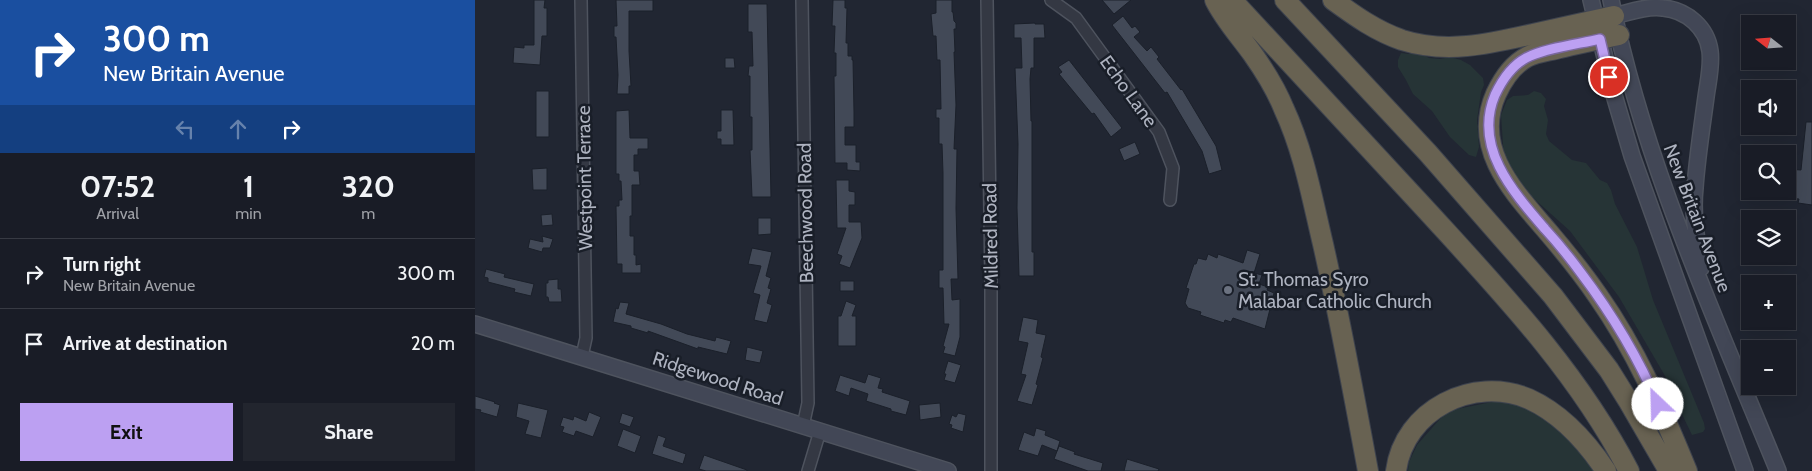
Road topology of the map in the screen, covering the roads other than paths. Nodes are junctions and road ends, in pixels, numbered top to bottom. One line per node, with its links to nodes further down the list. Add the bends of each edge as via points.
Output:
1 (581, 0): 14 (street, Westpoint Terrace, via 586,338)
2 (802, 0): 15 (street, Beechwood Road, via 807,403)
3 (987, 0): 19 (street, Mildred Road)
4 (1051, 0): 11 (street, Echo Lane, via 1075,18 1159,132 1173,168)
5 (1215, 0): 20 (highway, via 1272,84 1299,149 1328,267)
6 (1231, 0): 23 (highway, via 1534,330 1586,398)
7 (1285, 0): 24 (highway, via 1428,154 1553,296 1609,370)
8 (1333, 0): 10 (highway, via 1379,30 1408,42 1439,47 1484,45)
9 (1591, 0): 10 (main road, New Britain Avenue)
10 (1608, 22): 12 (main road, New Britain Avenue, via 1669,202); 12 (main road, via 1652,8 1674,10 1694,21 1707,42 1709,77 1694,196 1695,227); 25 (highway, via 1524,59 1513,67 1492,104 1488,123 1490,141 1497,164 1508,182 1581,273 1619,328 1648,380); 26 (main road, New Britain Avenue, via 1614,95 1632,156)
11 (1170, 200)
12 (1706, 296): 27 (main road, New Britain Avenue)
13 (475, 324): 14 (main road, Ridgewood Road)
14 (582, 356): 15 (main road, Ridgewood Road)
15 (803, 426): 16 (main road, Ridgewood Road)
16 (820, 431): 17 (street); 18 (main road, Ridgewood Road)
17 (807, 471)
18 (948, 471)
19 (991, 471)
20 (1368, 471)
21 (1396, 471): 22 (highway, via 1406,440 1429,413 1451,399 1492,392 1522,397 1551,411 1580,437)
22 (1606, 471)
23 (1629, 471)
24 (1669, 471)
25 (1687, 471)
26 (1745, 471)
27 (1778, 471)

